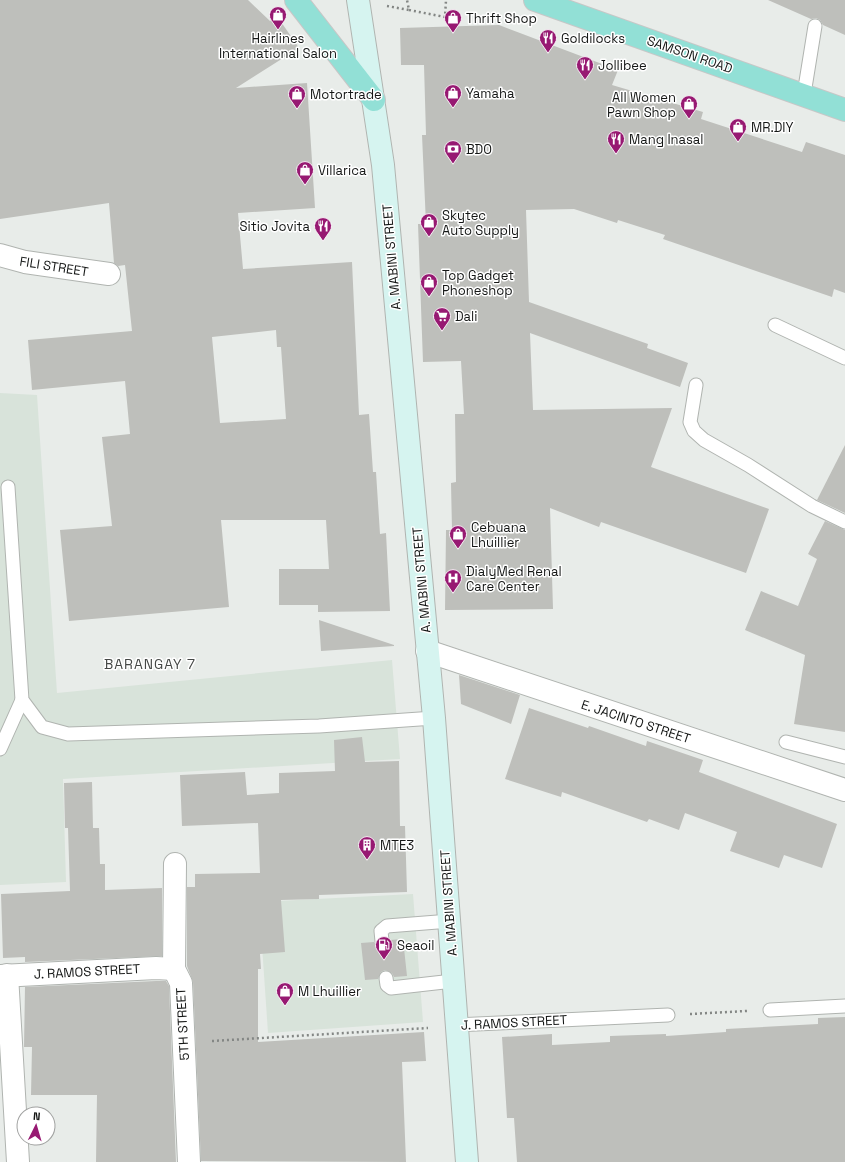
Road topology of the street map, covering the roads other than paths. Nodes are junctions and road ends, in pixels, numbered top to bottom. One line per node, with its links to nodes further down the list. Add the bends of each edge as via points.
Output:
1 (296, 0): 6 (highway)
2 (358, 0): 6 (main road, A. MABINI STREET)
3 (535, 0): 5 (highway, SAMSON ROAD)
4 (815, 26): 5 (lane)
5 (804, 94): 7 (highway, SAMSON ROAD)
6 (374, 100): 15 (main road, A. MABINI STREET, via 383,166)
7 (845, 110)
8 (0, 255): 9 (street, FILI STREET, via 25,262)
9 (109, 274)
10 (775, 325): 11 (lane)
11 (845, 358)
12 (696, 385): 14 (lane, via 690,422 694,431 704,440 812,506)
13 (8, 487): 16 (lane)
14 (845, 522)
15 (427, 651): 17 (main road, A. MABINI STREET); 21 (street, E. JACINTO STREET)
16 (22, 700): 17 (lane, via 42,727 68,734 326,725); 19 (lane)
17 (434, 718): 23 (main road, A. MABINI STREET)
18 (786, 742): 20 (lane)
19 (0, 749)
20 (845, 757)
21 (845, 790)
22 (175, 864): 25 (street, 5TH STREET)
23 (450, 921): 24 (lane, via 387,926 381,931); 28 (main road, A. MABINI STREET)
24 (382, 941)
25 (174, 969): 26 (street, J. RAMOS STREET); 34 (street, 5TH STREET, via 181,983)
26 (3, 976): 33 (street)
27 (386, 978): 28 (lane, via 387,985 391,988)
28 (453, 980): 32 (main road, A. MABINI STREET)
29 (845, 1006): 30 (lane)
30 (770, 1010)
31 (668, 1015): 32 (lane, J. RAMOS STREET)
32 (455, 1025): 35 (main road, A. MABINI STREET)
33 (12, 1152)
34 (189, 1162)
35 (466, 1162)

